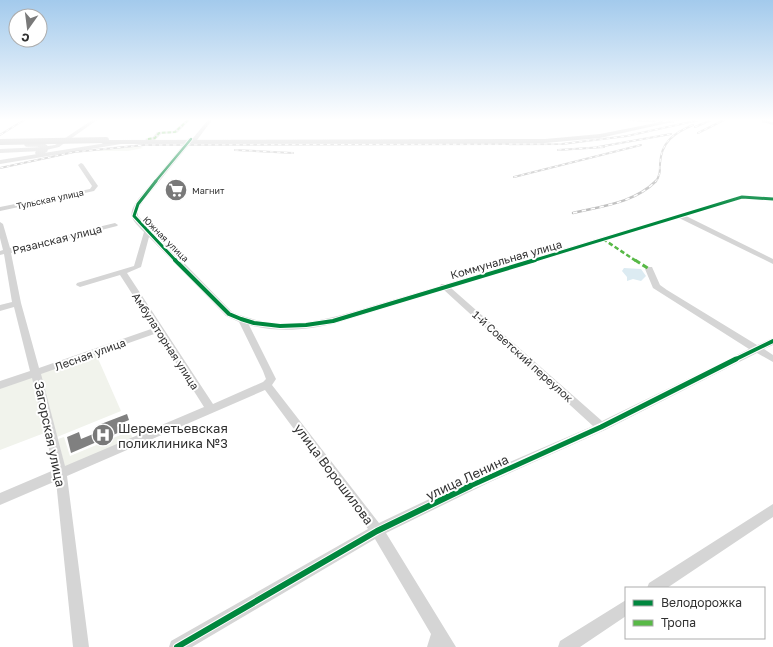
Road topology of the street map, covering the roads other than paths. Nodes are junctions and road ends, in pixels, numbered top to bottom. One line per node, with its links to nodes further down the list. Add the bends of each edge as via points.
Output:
1 (17, 150): 5 (street)
2 (45, 150): 6 (street, bridge)
3 (69, 150): 6 (street)
4 (183, 150): 16 (street, Южная улица, via 134,210 133,214)
5 (0, 151)
6 (22, 158): 7 (street)
7 (0, 162)
8 (81, 165): 12 (street, Тульская улица, via 95,186 92,190)
9 (738, 199): 10 (street, Коммунальная улица); 11 (street); 13 (street, Коммунальная улица)
10 (773, 199)
11 (773, 202)
12 (0, 210)
13 (680, 216): 18 (street); 22 (street, Коммунальная улица)
14 (0, 224): 17 (street, Загорская улица)
15 (115, 225): 17 (street, Рязанская улица)
16 (147, 232): 20 (street, via 139,264); 25 (street, Южная улица, via 221,307)
17 (4, 252): 23 (street, Загорская улица)
18 (773, 262)
19 (649, 269): 28 (street, via 656,286 664,292)
20 (123, 273): 21 (street); 26 (street, Амбулаторная улица)
21 (80, 285)
22 (444, 286): 25 (street, Коммунальная улица, via 307,326 266,326); 34 (street, 1-й Советский переулок)
23 (17, 303): 24 (street); 30 (street, Загорская улица)
24 (0, 308)
25 (243, 321): 32 (street, via 268,370 271,379)
26 (158, 330): 30 (street, Лесная улица); 33 (street, Амбулаторная улица)
27 (773, 341): 28 (street, улица Ленина)
28 (757, 349): 29 (street); 34 (street, улица Ленина)
29 (773, 359)
30 (36, 373): 31 (street, Лесная улица); 35 (street, Загорская улица)
31 (0, 385)
32 (267, 385): 33 (street); 38 (street, улица Ворошилова)
33 (210, 408): 35 (street)
34 (601, 427): 38 (street, улица Ленина, via 486,478)
35 (61, 473): 36 (street); 42 (street, Загорская улица)
36 (0, 499)
37 (773, 510): 39 (street)
38 (377, 531): 41 (street, улица Ворошилова); 43 (street, улица Ленина)
39 (656, 587)
40 (625, 608): 45 (street)
41 (437, 640): 44 (street, улица Ворошилова)
42 (81, 647)
43 (177, 647)
44 (448, 647)
45 (566, 647)

